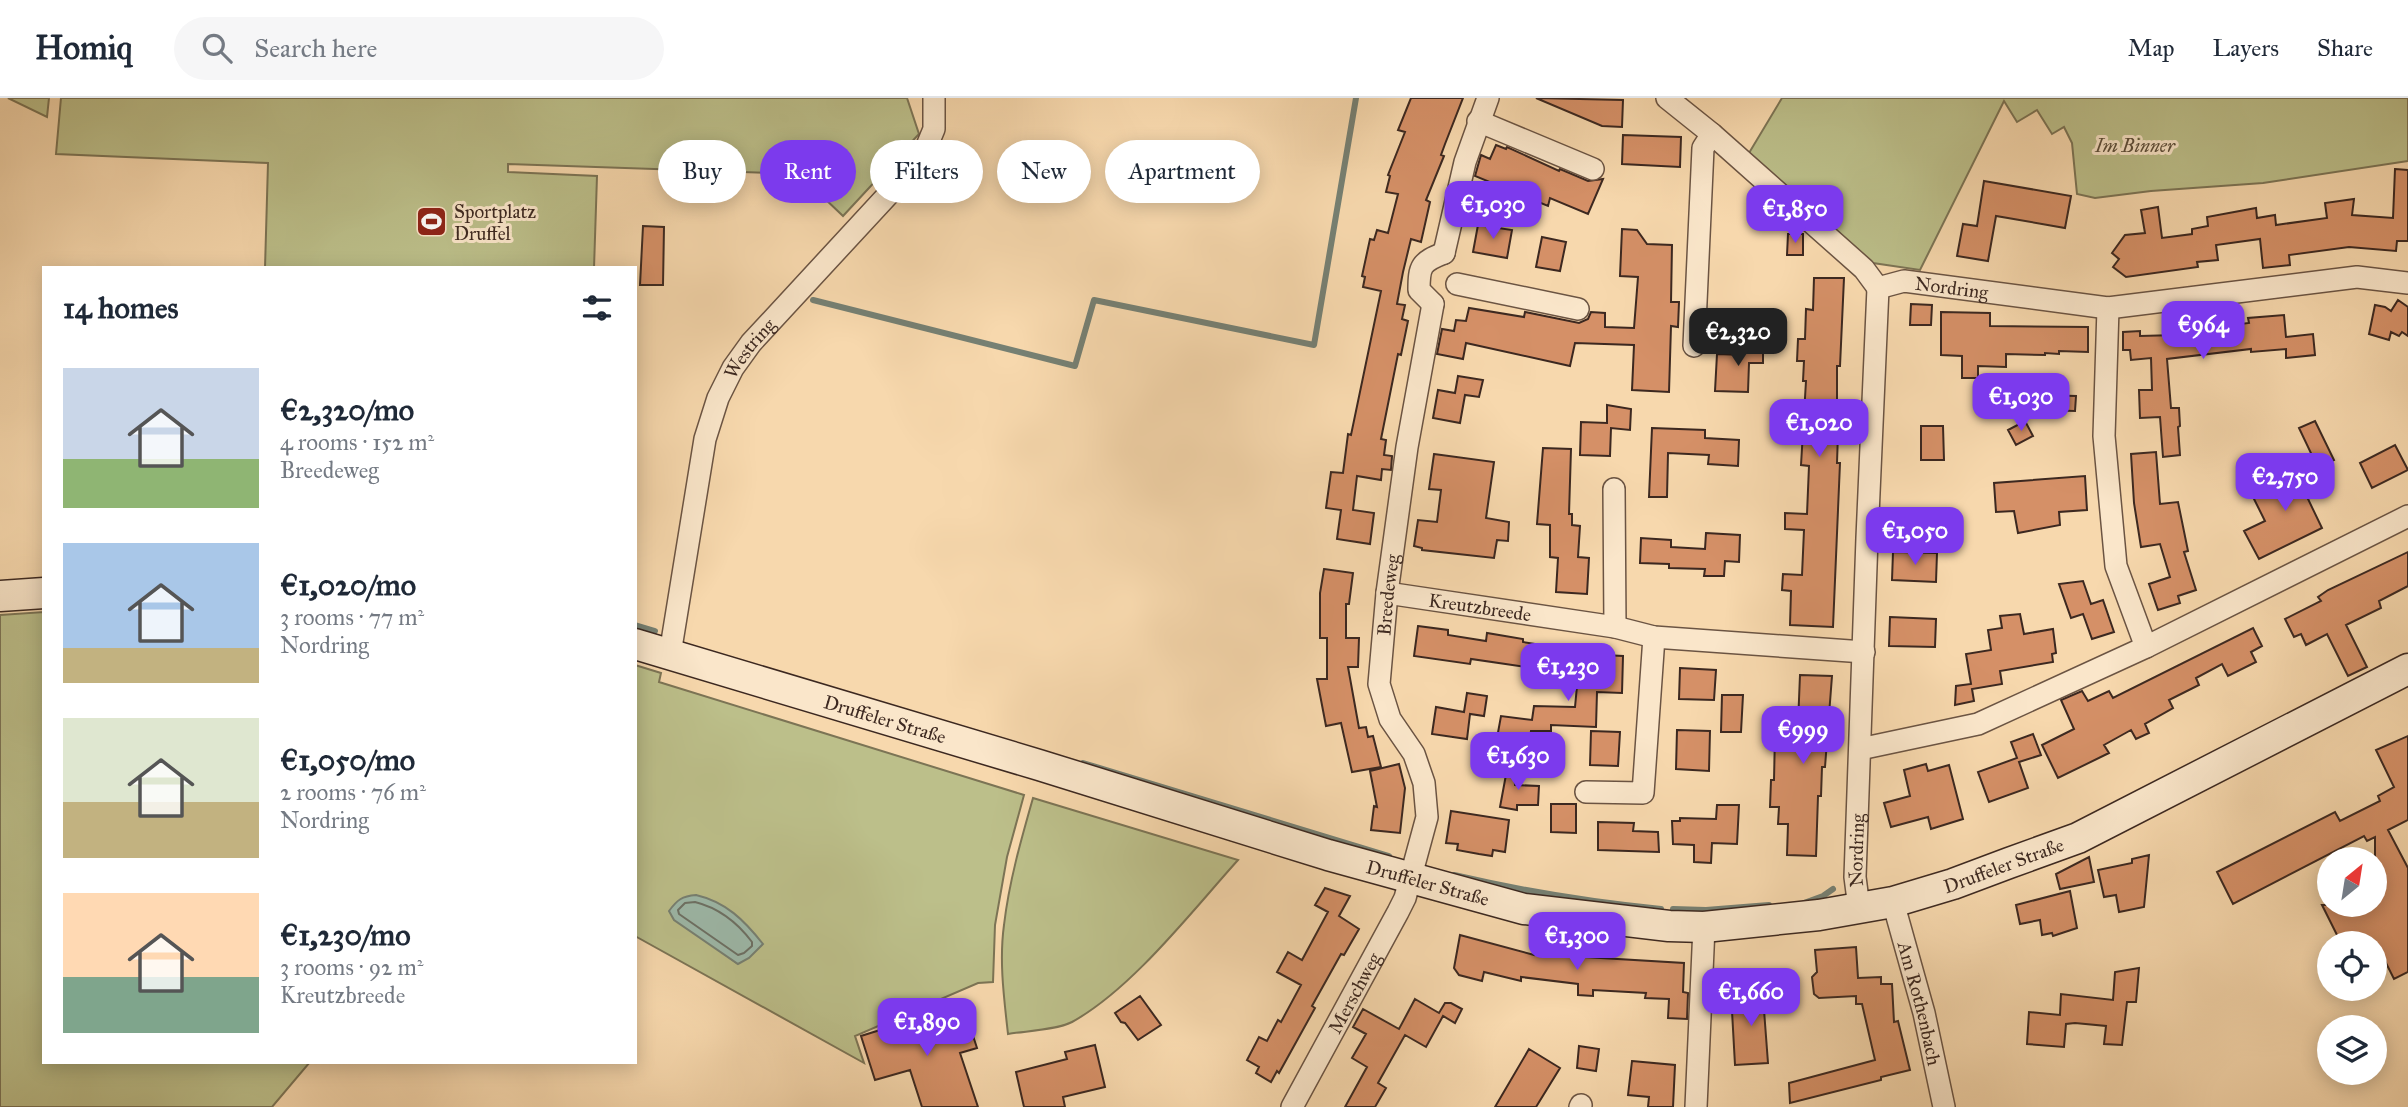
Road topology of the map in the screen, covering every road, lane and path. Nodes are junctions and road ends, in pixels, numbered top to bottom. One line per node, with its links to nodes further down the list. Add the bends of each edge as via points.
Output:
1 (934, 98): 25 (street, Westring, via 934,129 922,158 751,343 718,398 705,439)
2 (1488, 98): 4 (street)
3 (1667, 98): 5 (street)
4 (1478, 121): 6 (street); 7 (street)
5 (1712, 134): 10 (street, via 1864,269); 14 (street, via 1703,148)
6 (1593, 169)
7 (1444, 253): 9 (street, via 1454,265); 11 (street, via 1427,260 1419,272 1419,290)
8 (2408, 283): 12 (street, Nordring, via 2357,278)
9 (1457, 284): 11 (street, via 1446,299); 13 (street)
10 (1878, 288): 12 (street, Nordring, via 1904,281); 24 (street, Nordring)
11 (1433, 303): 18 (street, Breedeweg)
12 (2108, 308): 23 (street, via 2104,436 2116,566)
13 (1578, 309)
14 (1694, 346)
15 (1614, 489): 20 (street)
16 (2408, 516): 23 (street)
17 (42, 593): 19 (street)
18 (1387, 593): 20 (street, Kreutzbreede); 29 (street, Breedeweg, via 1379,684 1390,719 1414,754 1424,783 1427,817)
19 (0, 596)
20 (1615, 627): 21 (street, Kreutzbreede)
21 (1654, 636): 24 (street, Kreutzbreede); 28 (street, via 1643,793)
22 (637, 644): 25 (street, Druffeler Straße)
23 (2146, 647): 27 (street, via 1978,723)
24 (1864, 652): 27 (street, Nordring)
25 (670, 654): 29 (street, Druffeler Straße)
26 (2408, 669): 30 (street, Druffeler Straße, via 2078,838)
27 (1860, 749): 31 (street, Nordring, via 1855,877)
28 (1586, 792)
29 (1410, 878): 32 (street, Druffeler Straße, via 1524,909); 33 (street, Merschweg, via 1398,912)
30 (1893, 902): 31 (street, Druffeler Straße); 35 (street, Am Rothenbach)
31 (1859, 908): 32 (street, Druffeler Straße)
32 (1704, 927): 34 (street)
33 (1292, 1107)
34 (1696, 1107)
35 (1944, 1107)

